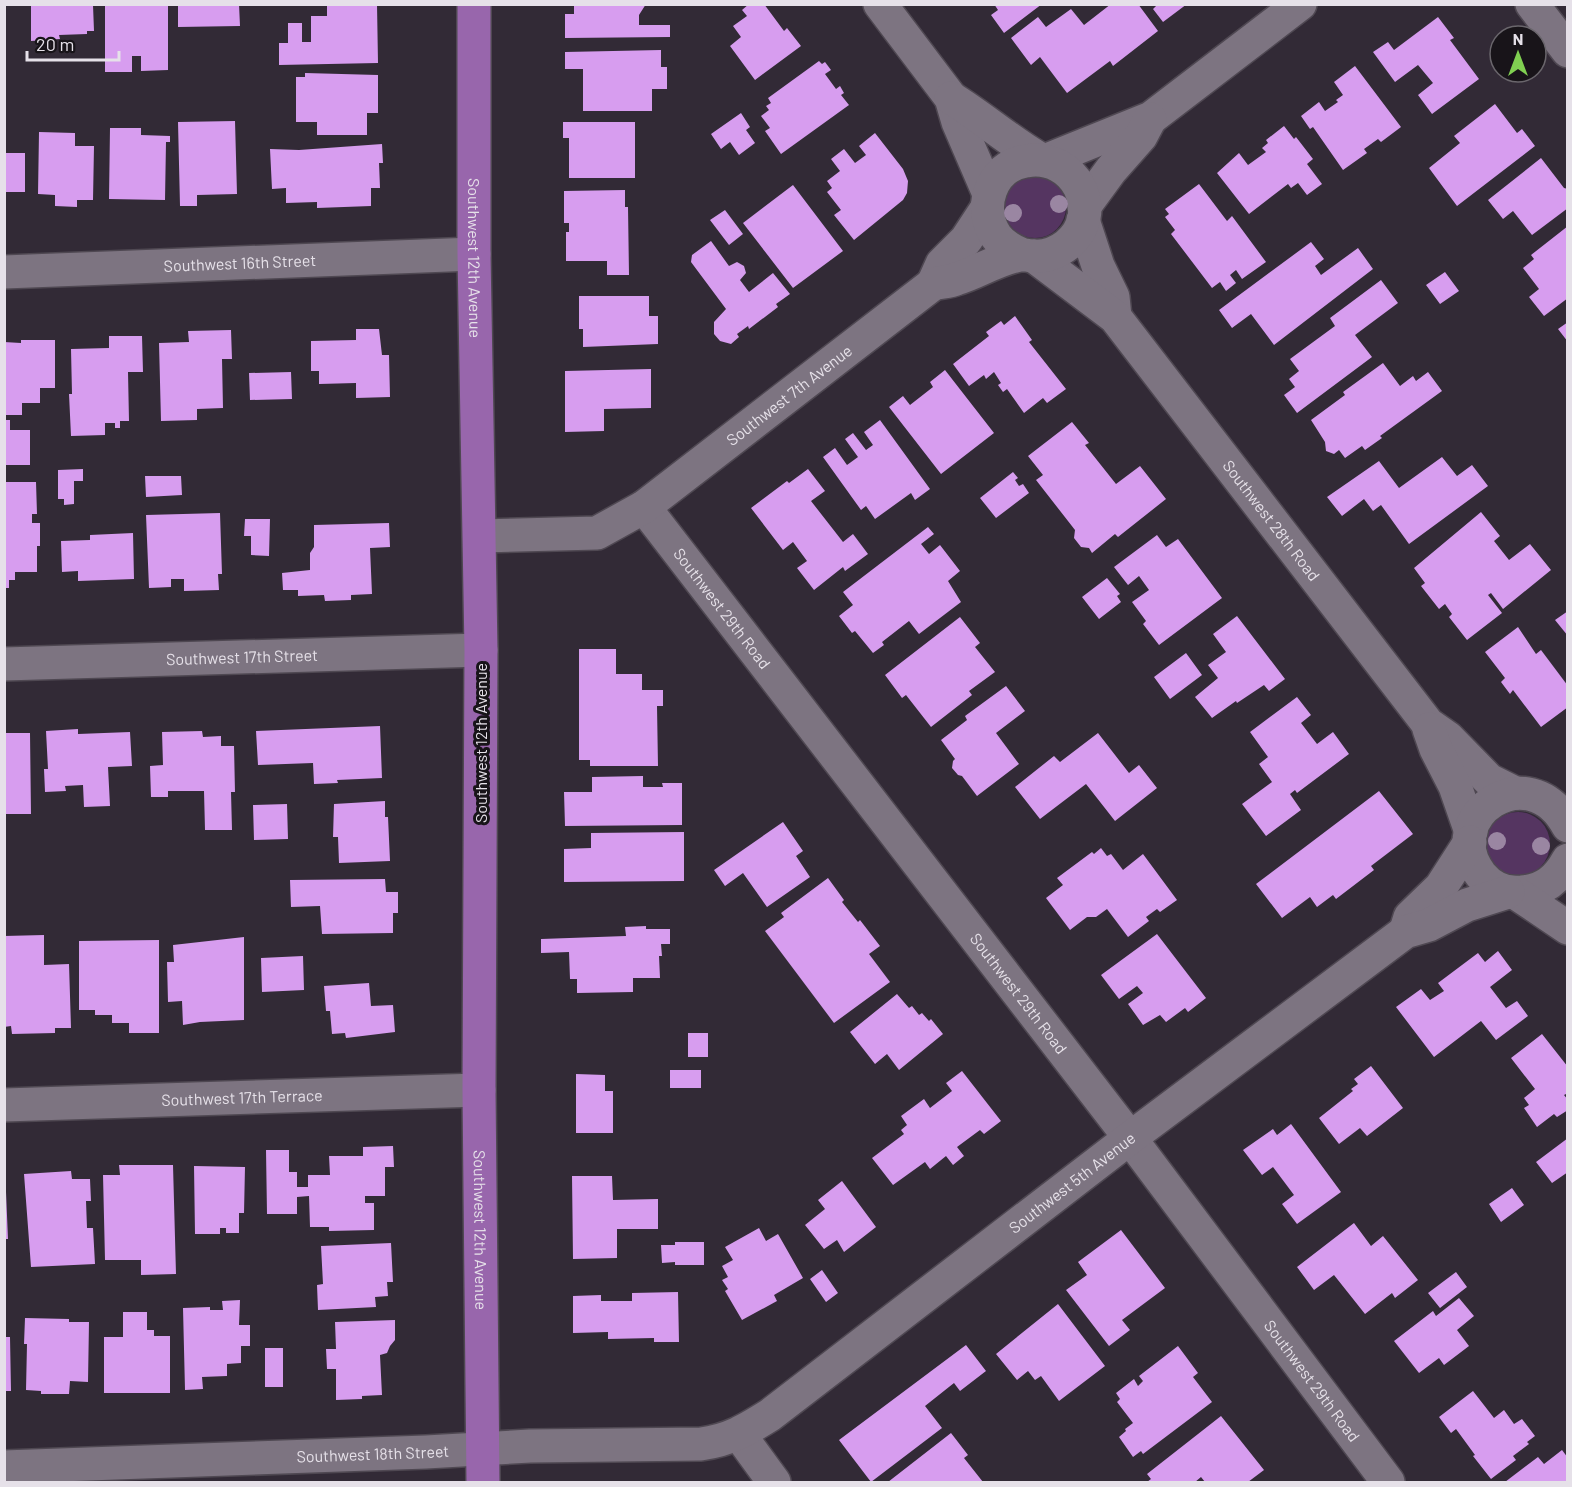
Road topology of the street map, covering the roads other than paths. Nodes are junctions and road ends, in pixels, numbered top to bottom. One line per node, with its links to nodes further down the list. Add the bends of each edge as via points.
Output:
1 (474, 4): 11 (main road, Southwest 12th Avenue)
2 (880, 4): 6 (street)
3 (1300, 4): 7 (street)
4 (1532, 4): 5 (street)
5 (1568, 51)
6 (951, 98): 8 (street); 9 (street)
7 (1151, 118): 8 (street); 10 (street)
8 (1043, 160): 9 (street, via 1008,167 996,179); 10 (street, via 1059,165 1077,182 1083,194)
9 (988, 201): 12 (street, via 989,223 996,237 1008,248); 14 (street, Southwest 7th Avenue, via 966,240 942,264)
10 (1084, 213): 12 (street, via 1070,243 1060,250); 15 (street, Southwest 28th Road, via 1096,260 1113,297)
11 (474, 254): 13 (street, Southwest 16th Street); 17 (main road, Southwest 12th Avenue)
12 (1028, 255): 14 (street, Southwest 7th Avenue); 15 (street, Southwest 28th Road)
13 (4, 272)
14 (933, 284): 16 (street, Southwest 7th Avenue)
15 (1115, 317): 20 (street, Southwest 28th Road)
16 (644, 507): 17 (street, via 597,533); 31 (street, Southwest 29th Road)
17 (480, 536): 18 (main road, Southwest 12th Avenue)
18 (481, 650): 19 (street, Southwest 17th Street); 29 (main road, Southwest 12th Avenue)
19 (4, 664)
20 (1428, 724): 22 (street, Southwest 28th Road, via 1448,738 1490,780); 24 (street, Southwest 28th Road, via 1455,786)
21 (1568, 786): 22 (street)
22 (1525, 794): 23 (street, Southwest 28th Road, via 1549,802); 24 (street, Southwest 5th Avenue, via 1502,796 1487,806 1475,820)
23 (1568, 826)
24 (1470, 837): 26 (street, Southwest 28th Road, via 1471,855 1480,873 1496,887); 28 (street, Southwest 5th Avenue, via 1457,865 1410,917)
25 (1568, 860): 26 (street, Southwest 5th Avenue, via 1548,885 1533,891)
26 (1512, 892): 27 (street); 28 (street, Southwest 5th Avenue, via 1467,905)
27 (1568, 928)
28 (1405, 932): 31 (street, Southwest 5th Avenue)
29 (479, 1090): 30 (street, Southwest 17th Terrace); 33 (main road, Southwest 12th Avenue)
30 (4, 1105)
31 (1130, 1138): 32 (street, Southwest 5th Avenue); 37 (street, Southwest 29th Road)
32 (739, 1434): 33 (street, Southwest 18th Street, via 701,1443); 36 (street)
33 (483, 1449): 34 (street, Southwest 18th Street); 35 (main road, Southwest 12th Avenue)
34 (4, 1467)
35 (483, 1482)
36 (774, 1482)
37 (1388, 1482)

